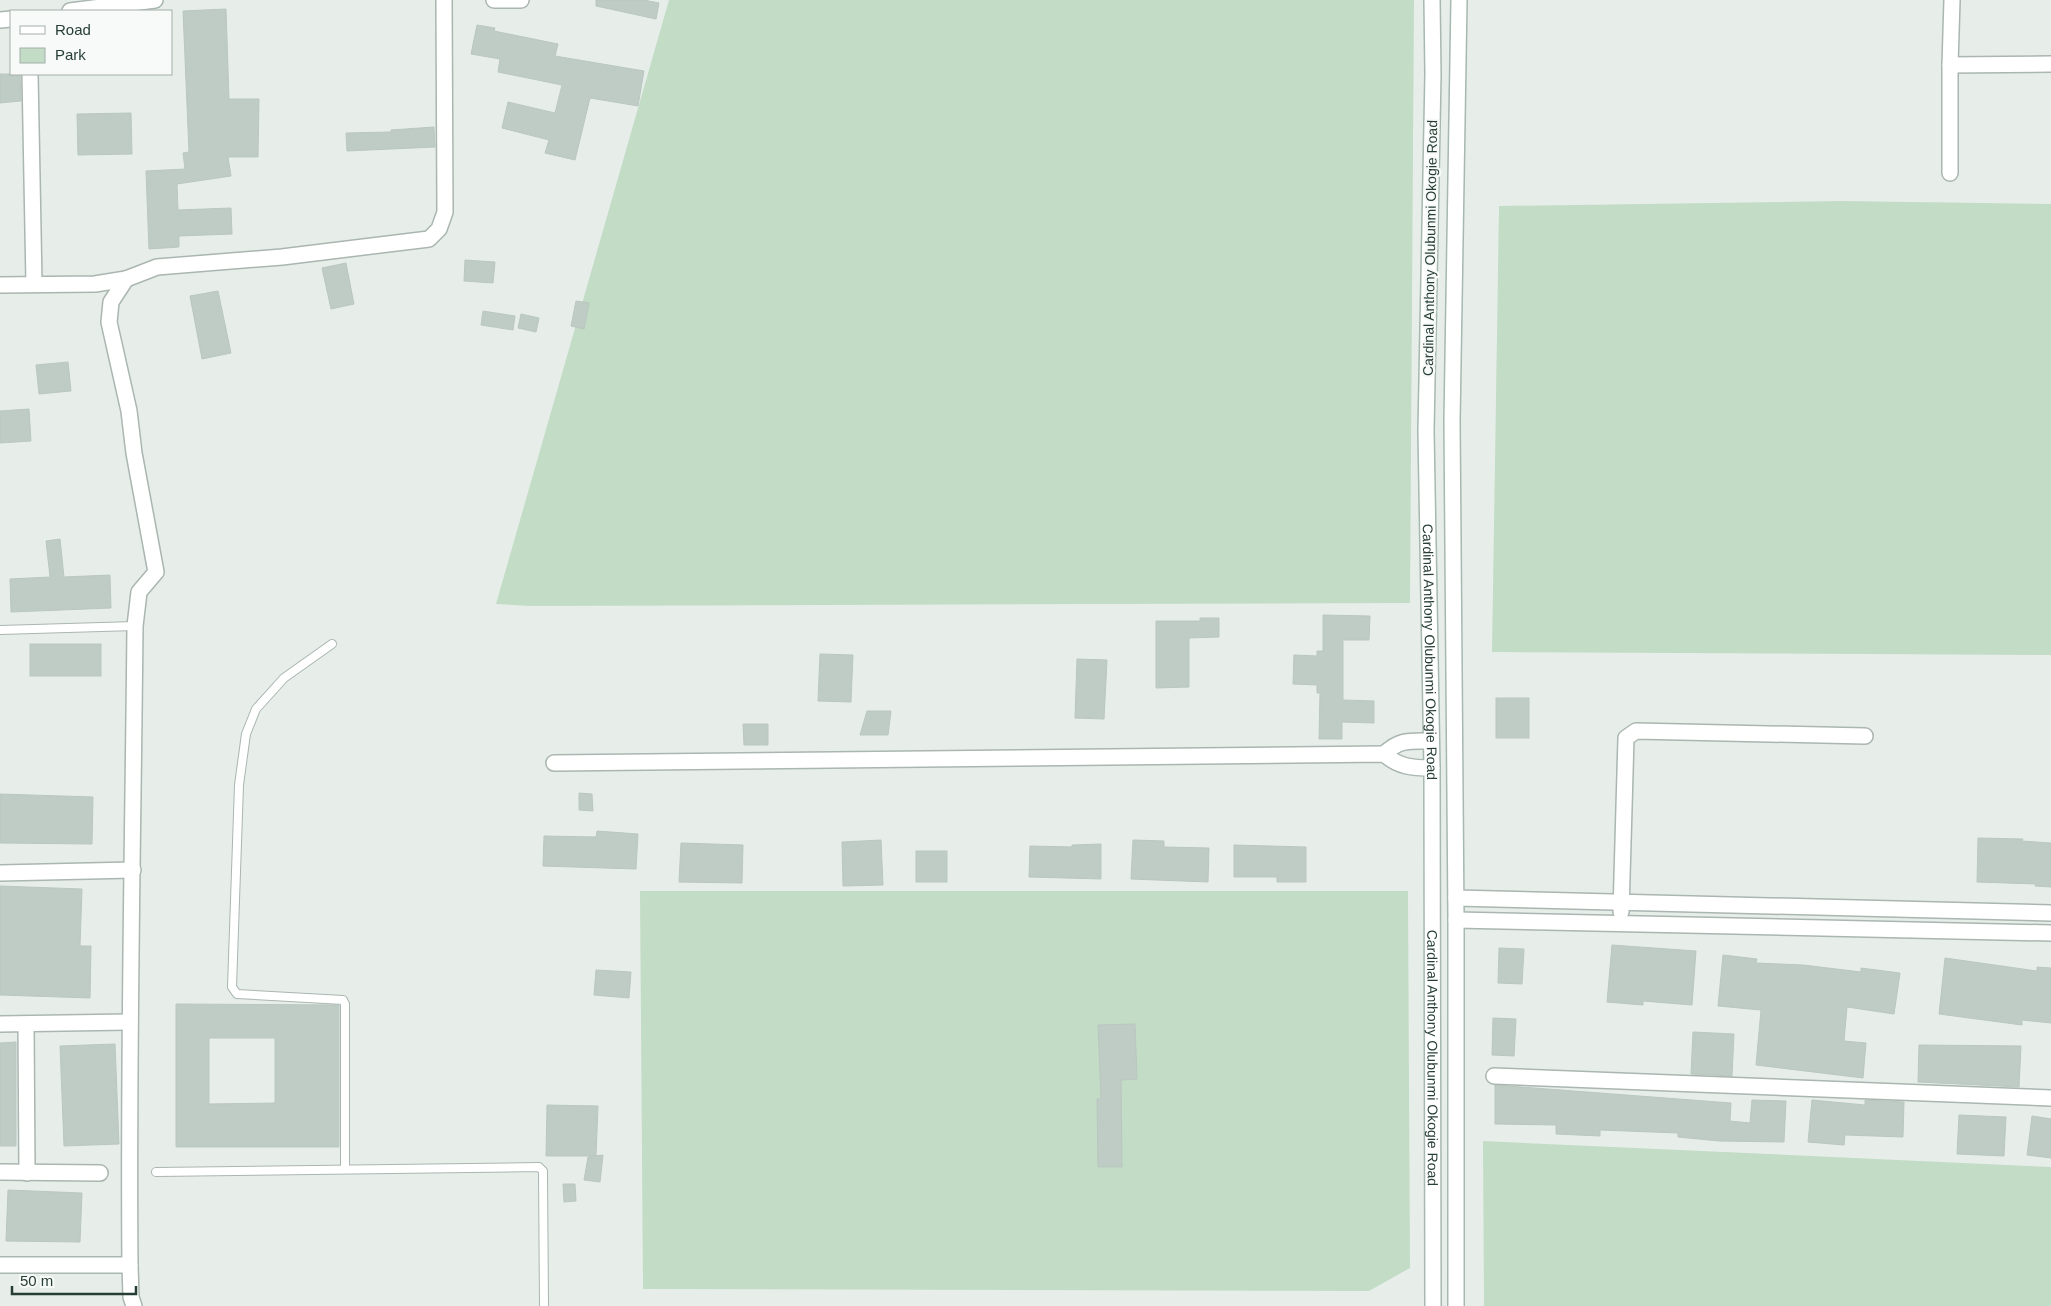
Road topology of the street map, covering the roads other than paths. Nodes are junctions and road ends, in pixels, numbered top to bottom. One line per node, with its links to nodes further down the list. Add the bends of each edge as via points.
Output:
1 (155, 0): 8 (street)
2 (444, 0): 13 (street, via 445,212 439,229 429,239 282,257 157,266)
3 (494, 0): 4 (street)
4 (521, 0)
5 (1432, 0): 22 (street, Cardinal Anthony Olubunmi Okogie Road, via 1426,430)
6 (1459, 0): 28 (street, Cardinal Anthony Olubunmi Okogie Road, via 1452,421)
7 (1952, 0): 10 (street)
8 (78, 10)
9 (2051, 64): 10 (street)
10 (1950, 65): 12 (street)
11 (30, 75): 14 (street)
12 (1950, 173)
13 (126, 279): 15 (street); 17 (street)
14 (34, 283): 15 (street); 16 (street)
15 (95, 284): 17 (street)
16 (0, 285)
17 (111, 302): 18 (street, via 109,322 129,411 156,572 139,592)
18 (135, 626): 19 (lane); 26 (street)
19 (0, 630)
20 (332, 644): 39 (lane, via 284,678 256,709 246,734 239,785 232,987 237,994 342,1000 345,1004)
21 (1864, 736): 29 (street, via 1636,731 1626,738)
22 (1431, 741): 23 (street, via 1394,744); 25 (street, Cardinal Anthony Olubunmi Okogie Road)
23 (1384, 754): 24 (street); 25 (street, via 1395,763 1411,768)
24 (554, 763)
25 (1432, 768): 48 (street, Cardinal Anthony Olubunmi Okogie Road)
26 (133, 870): 27 (street); 34 (street)
27 (0, 872)
28 (1456, 898): 29 (street); 31 (street, Cardinal Anthony Olubunmi Okogie Road)
29 (1621, 904): 30 (street); 32 (street)
30 (2051, 913)
31 (1456, 920): 32 (street); 49 (street, Cardinal Anthony Olubunmi Okogie Road)
32 (1621, 924): 33 (street)
33 (2051, 933)
34 (129, 1022): 36 (street); 45 (street)
35 (0, 1024): 36 (street)
36 (26, 1024): 42 (street)
37 (1494, 1076): 38 (street)
38 (2051, 1098)
39 (344, 1169): 41 (lane); 47 (lane, via 539,1167 543,1171)
40 (0, 1172): 42 (street)
41 (156, 1172)
42 (27, 1173): 43 (street)
43 (100, 1173)
44 (0, 1265): 45 (street)
45 (130, 1265): 46 (street)
46 (134, 1306)
47 (544, 1306)
48 (1433, 1306)
49 (1456, 1306)

